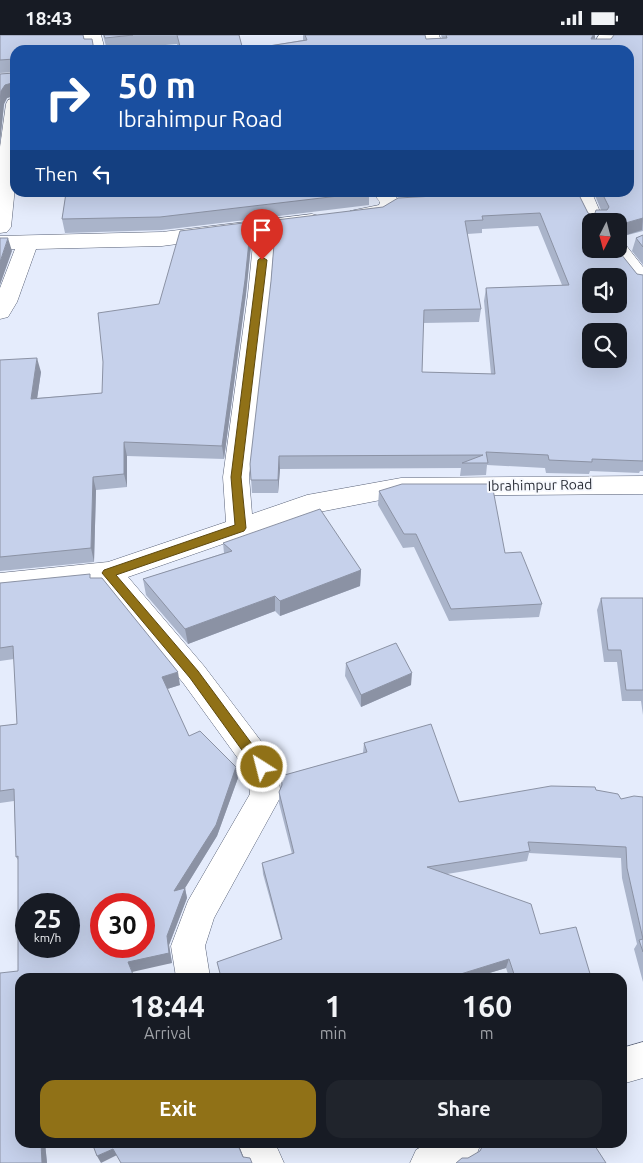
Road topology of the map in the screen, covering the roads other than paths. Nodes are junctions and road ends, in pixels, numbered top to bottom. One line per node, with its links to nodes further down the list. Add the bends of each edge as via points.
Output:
1 (643, 41): 2 (street, via 605,39)
2 (602, 45)
3 (10, 145): 8 (street)
4 (386, 197): 7 (street, via 390,202 382,211)
5 (584, 197): 6 (street)
6 (591, 213)
7 (265, 226): 10 (street, via 162,239); 15 (street, via 236,477)
8 (0, 227)
9 (0, 243): 10 (street)
10 (28, 243): 13 (street)
11 (628, 253): 12 (street)
12 (643, 281)
13 (0, 312)
14 (643, 485): 15 (street, Ibrahimpur Road, via 401,487 307,505)
15 (240, 528): 16 (street, Ibrahimpur Road)
16 (108, 573): 17 (street, Ibrahimpur Road); 18 (street, via 194,675 262,767 266,796 200,912 188,947)
17 (0, 584)
18 (192, 973)
19 (643, 1060): 20 (street)
20 (627, 1065)
21 (258, 1148): 23 (street)
22 (454, 1148): 24 (street)
23 (265, 1163)
24 (429, 1163)

